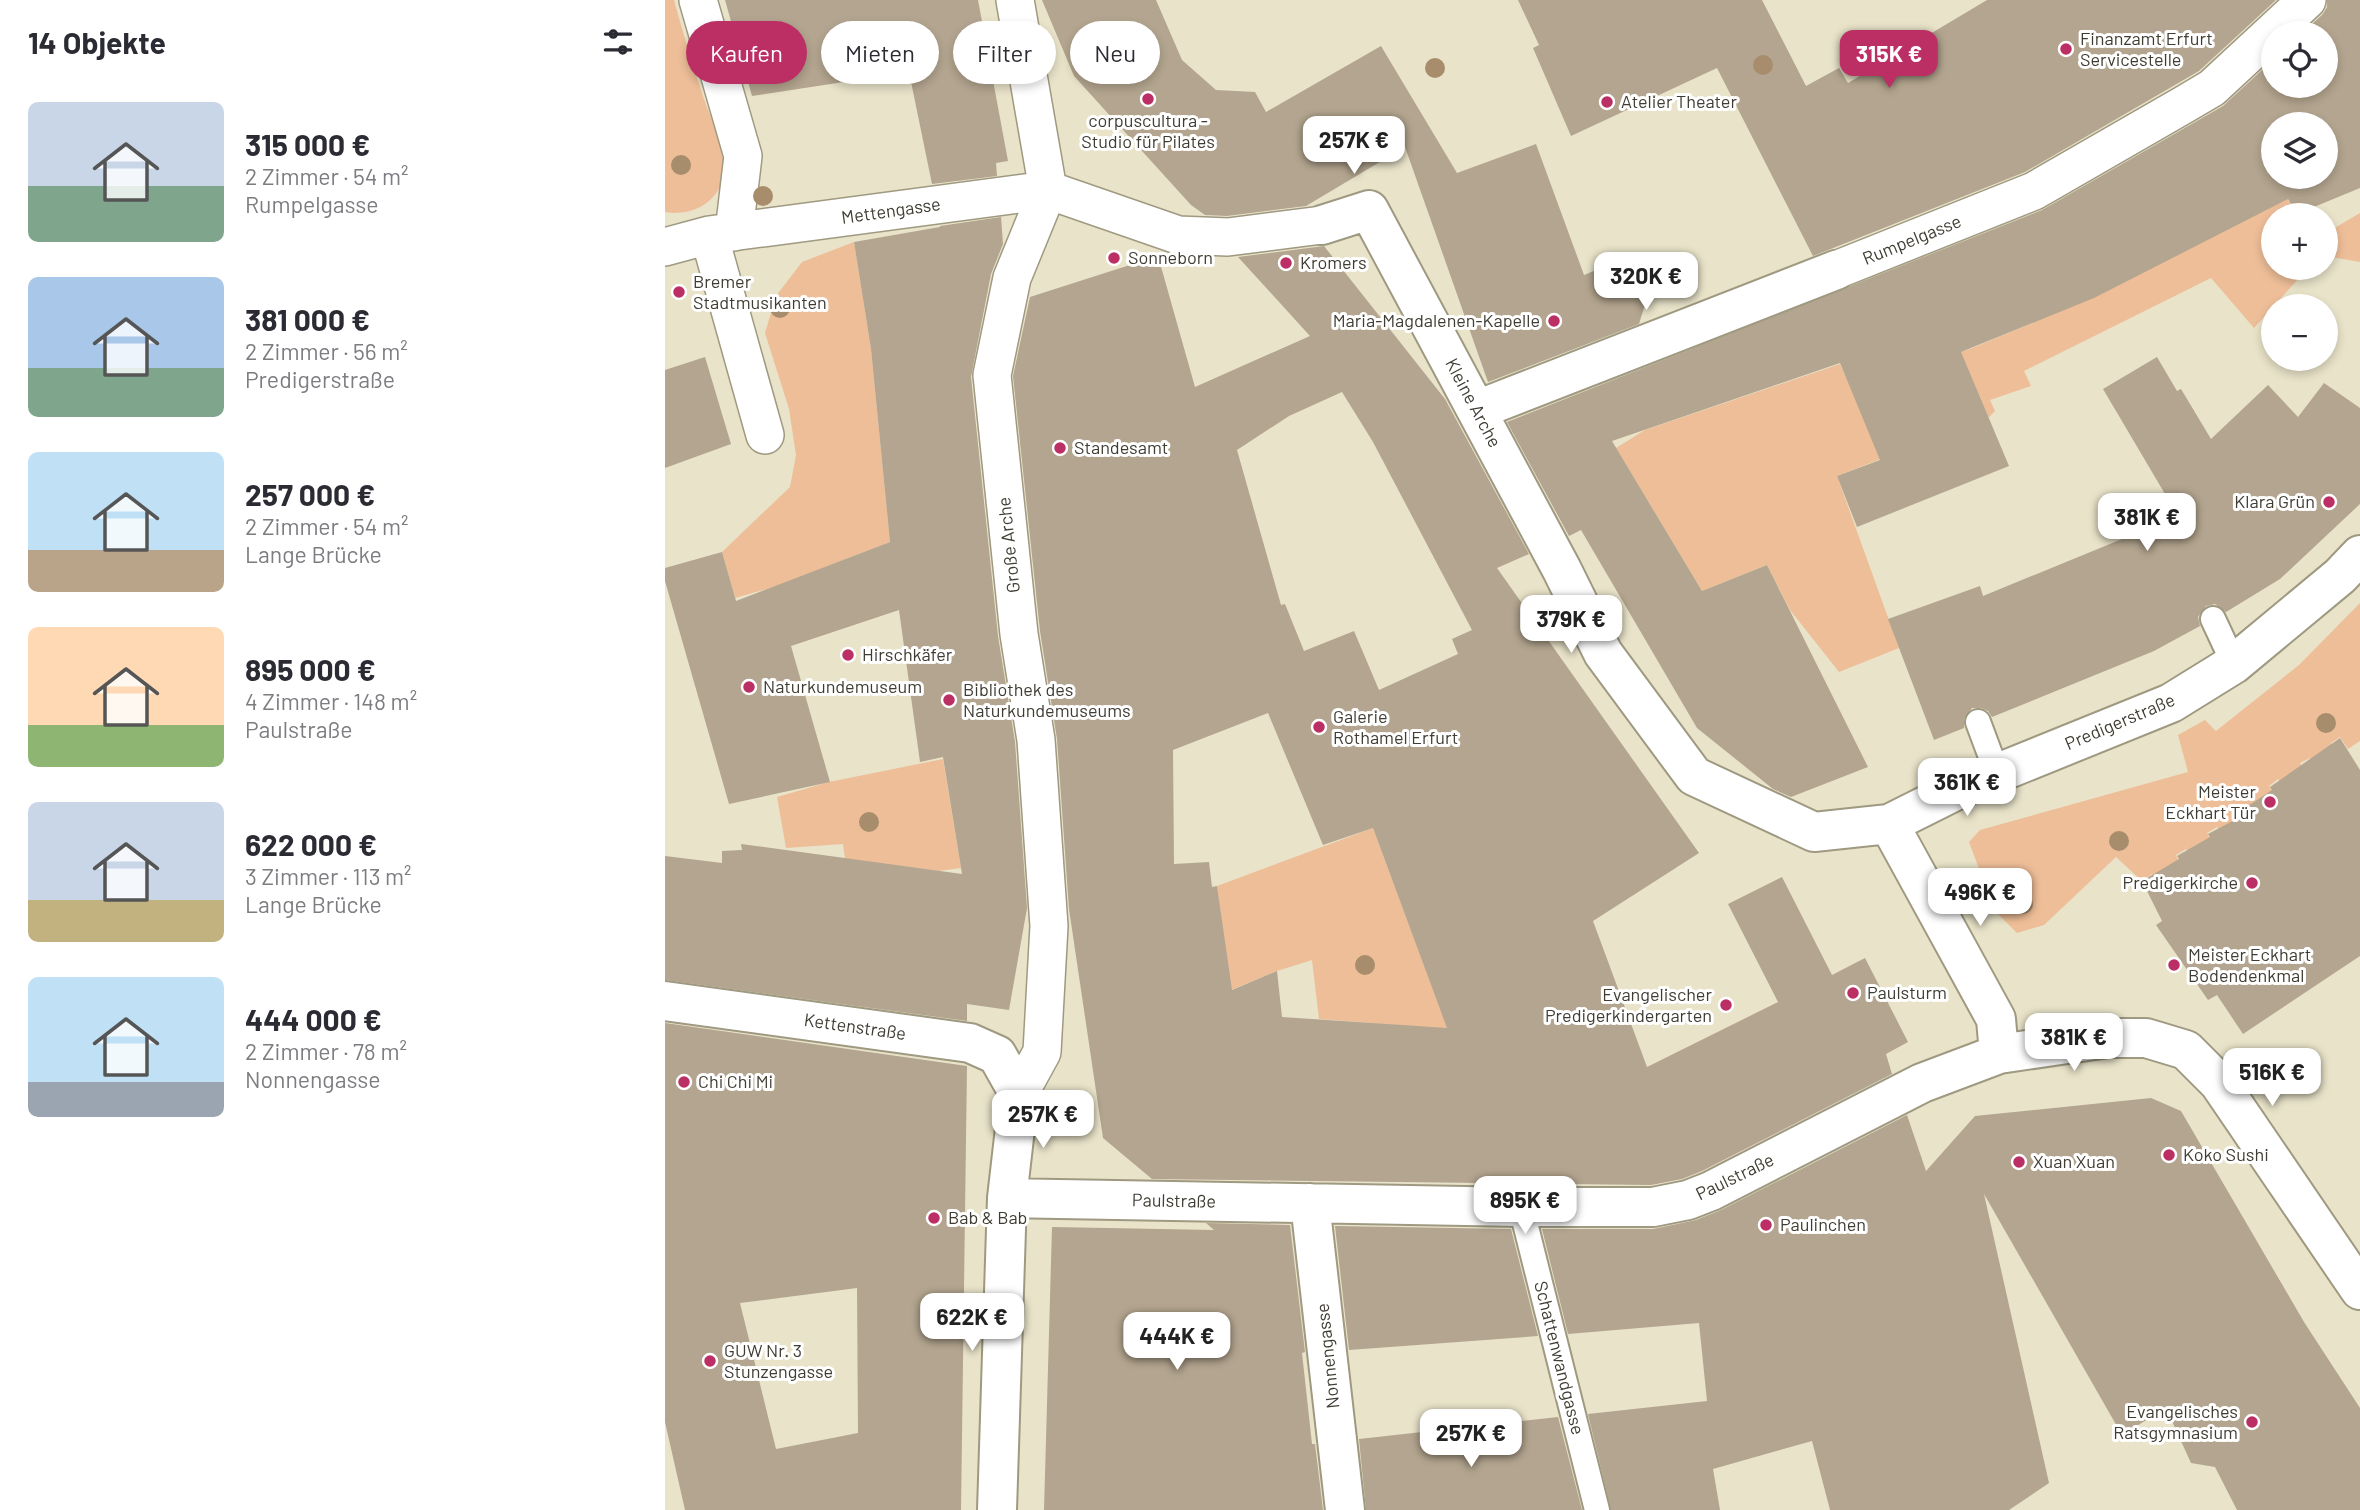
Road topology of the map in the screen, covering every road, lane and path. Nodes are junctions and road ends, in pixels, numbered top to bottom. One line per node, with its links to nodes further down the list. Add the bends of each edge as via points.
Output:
1 (698, 0): 6 (street, via 743,156)
2 (1015, 0): 4 (street)
3 (2307, 0): 8 (street, Rumpelgasse, via 2212,88 2174,111 2033,191)
4 (1048, 190): 5 (street, Kleine Arche, via 1178,235 1228,237); 6 (street, Mettengasse); 20 (street, Große Arche, via 1012,278 992,375 1012,635 1037,740 1049,926 1042,1052)
5 (1322, 225): 9 (street, Kleine Arche, via 1369,210)
6 (722, 233): 7 (street, Mettengasse); 10 (street)
7 (665, 247)
8 (1836, 270): 9 (street, Rumpelgasse)
9 (1477, 410): 16 (street, Kleine Arche, via 1603,653 1694,776)
10 (765, 435)
11 (2360, 555): 13 (street, Predigerstraße)
12 (2213, 619): 13 (lane)
13 (2234, 664): 15 (street, Predigerstraße, via 2171,703)
14 (1978, 722): 15 (lane)
15 (1997, 773): 17 (street, Predigerstraße)
16 (1762, 808): 17 (street, Predigerstraße, via 1815,832)
17 (1889, 824): 19 (street, via 1996,1019)
18 (665, 1001): 20 (street, Kettenstraße, via 970,1043 997,1055)
19 (1999, 1054): 23 (street, Paulstraße, via 1922,1083 1688,1200 1653,1207); 24 (street, Paulstraße, via 2108,1038 2146,1038 2186,1050 2219,1083)
20 (1020, 1094): 21 (street)
21 (1007, 1198): 22 (street, Paulstraße); 25 (street)
22 (1310, 1203): 23 (street, Paulstraße); 26 (street, Nonnengasse)
23 (1521, 1207): 27 (lane, Schattenwandgasse)
24 (2360, 1290)
25 (997, 1510)
26 (1345, 1510)
27 (1597, 1510)

